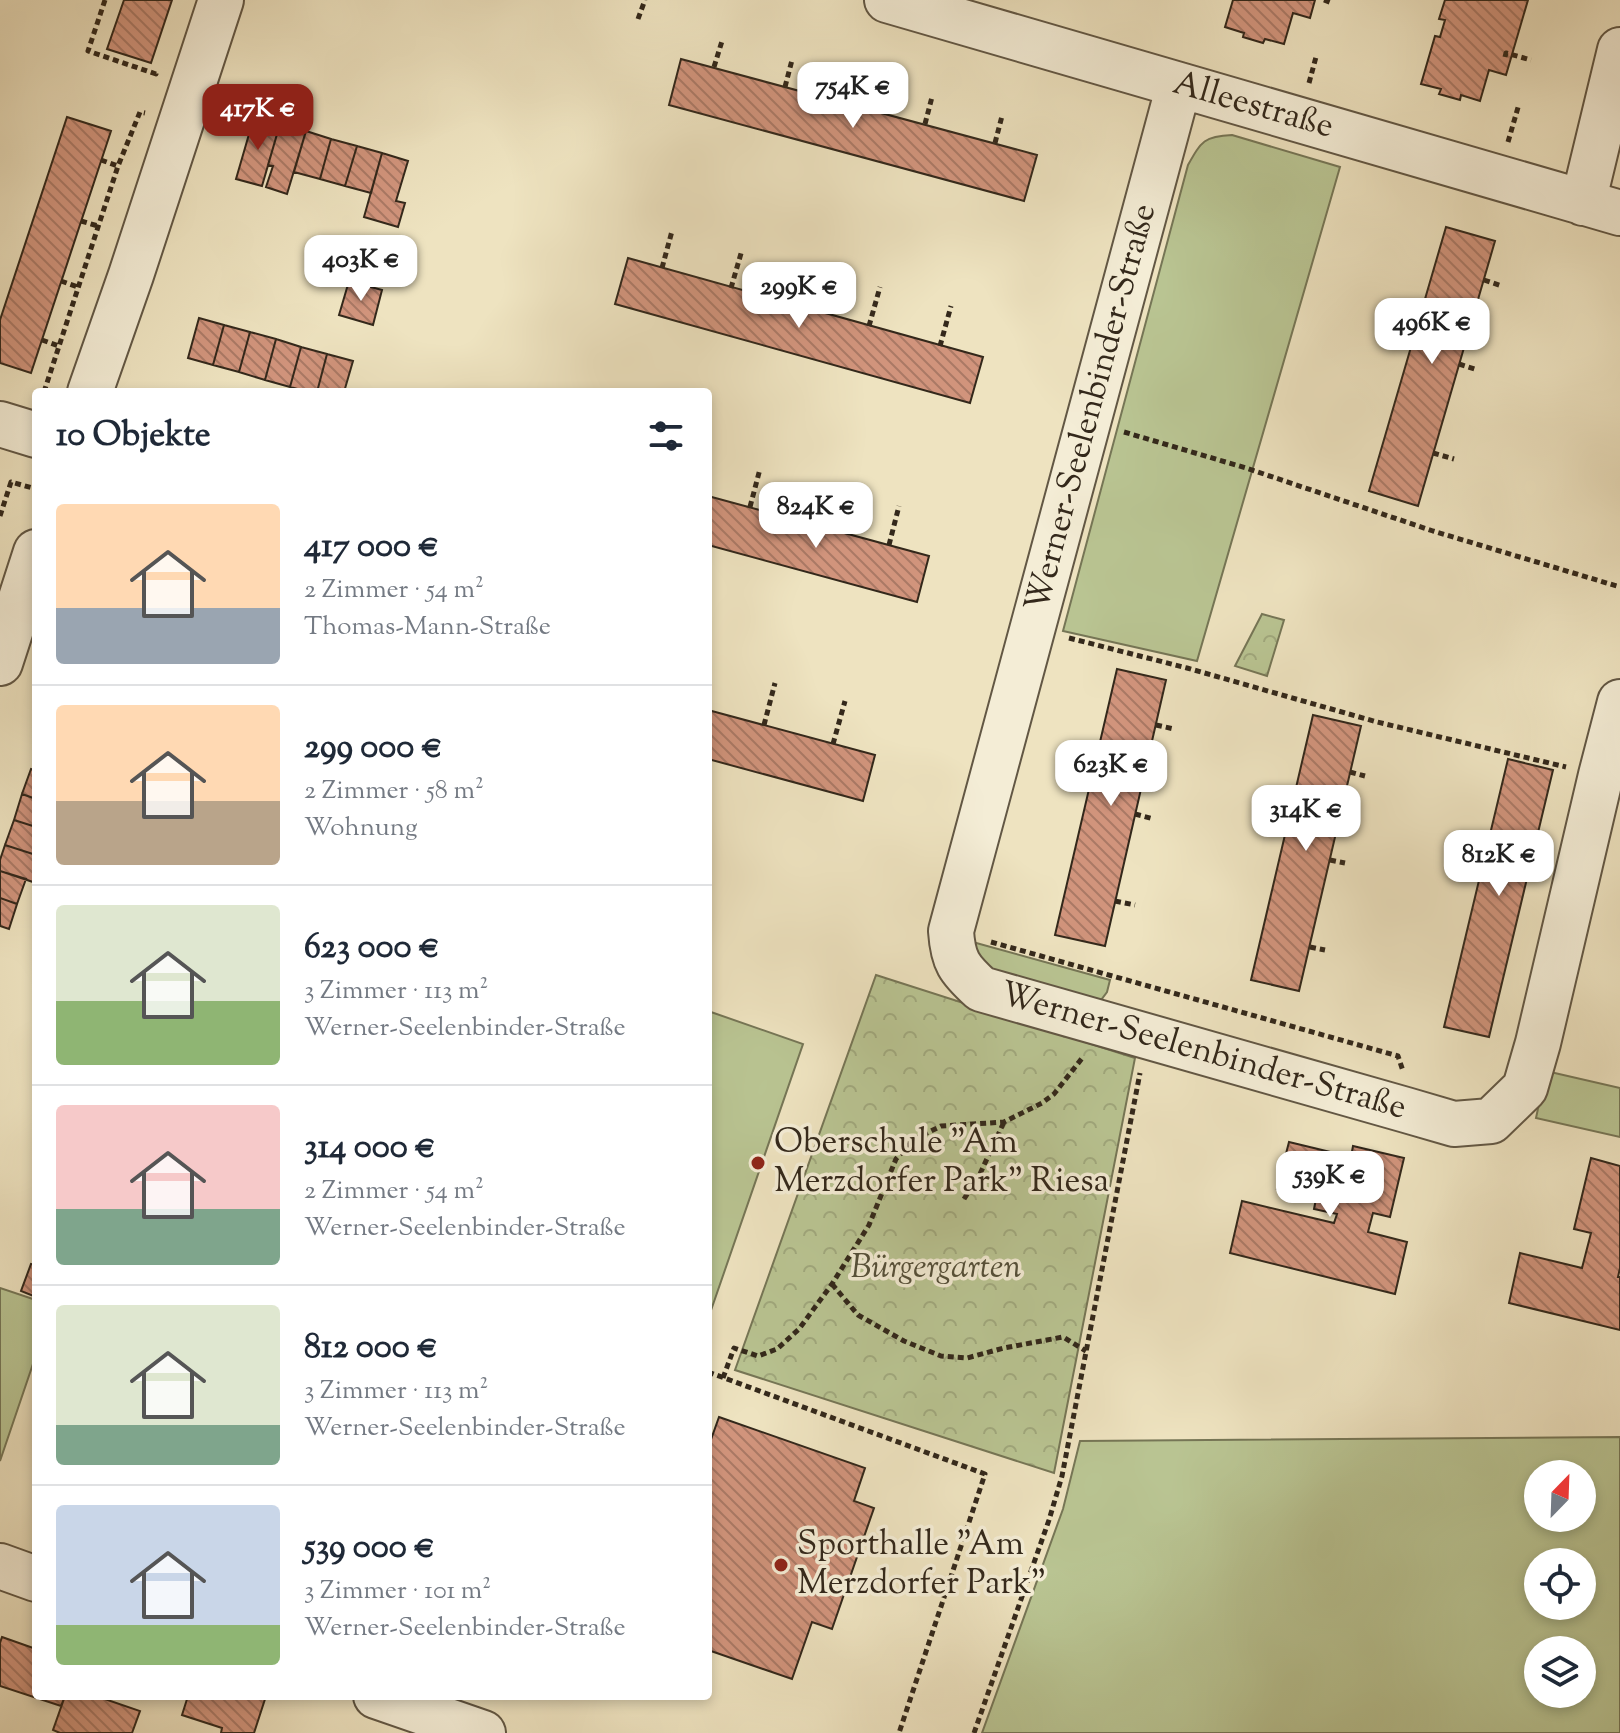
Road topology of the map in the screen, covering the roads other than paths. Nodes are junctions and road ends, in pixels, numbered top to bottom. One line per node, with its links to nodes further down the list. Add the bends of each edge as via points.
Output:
1 (221, 0): 6 (street)
2 (887, 0): 4 (street, Alleestraße)
3 (1620, 50): 5 (street)
4 (1179, 85): 5 (street, Alleestraße); 11 (street, Werner-Seelenbinder-Straße, via 951,931 963,973 981,989 1454,1124 1491,1121 1525,1088)
5 (1602, 208)
6 (91, 388)
7 (0, 424): 8 (street)
8 (32, 434)
9 (32, 564): 10 (street)
10 (0, 663)
11 (1620, 702)
12 (0, 1566): 13 (street)
13 (32, 1578)
14 (388, 1700): 15 (street)
15 (483, 1733)

